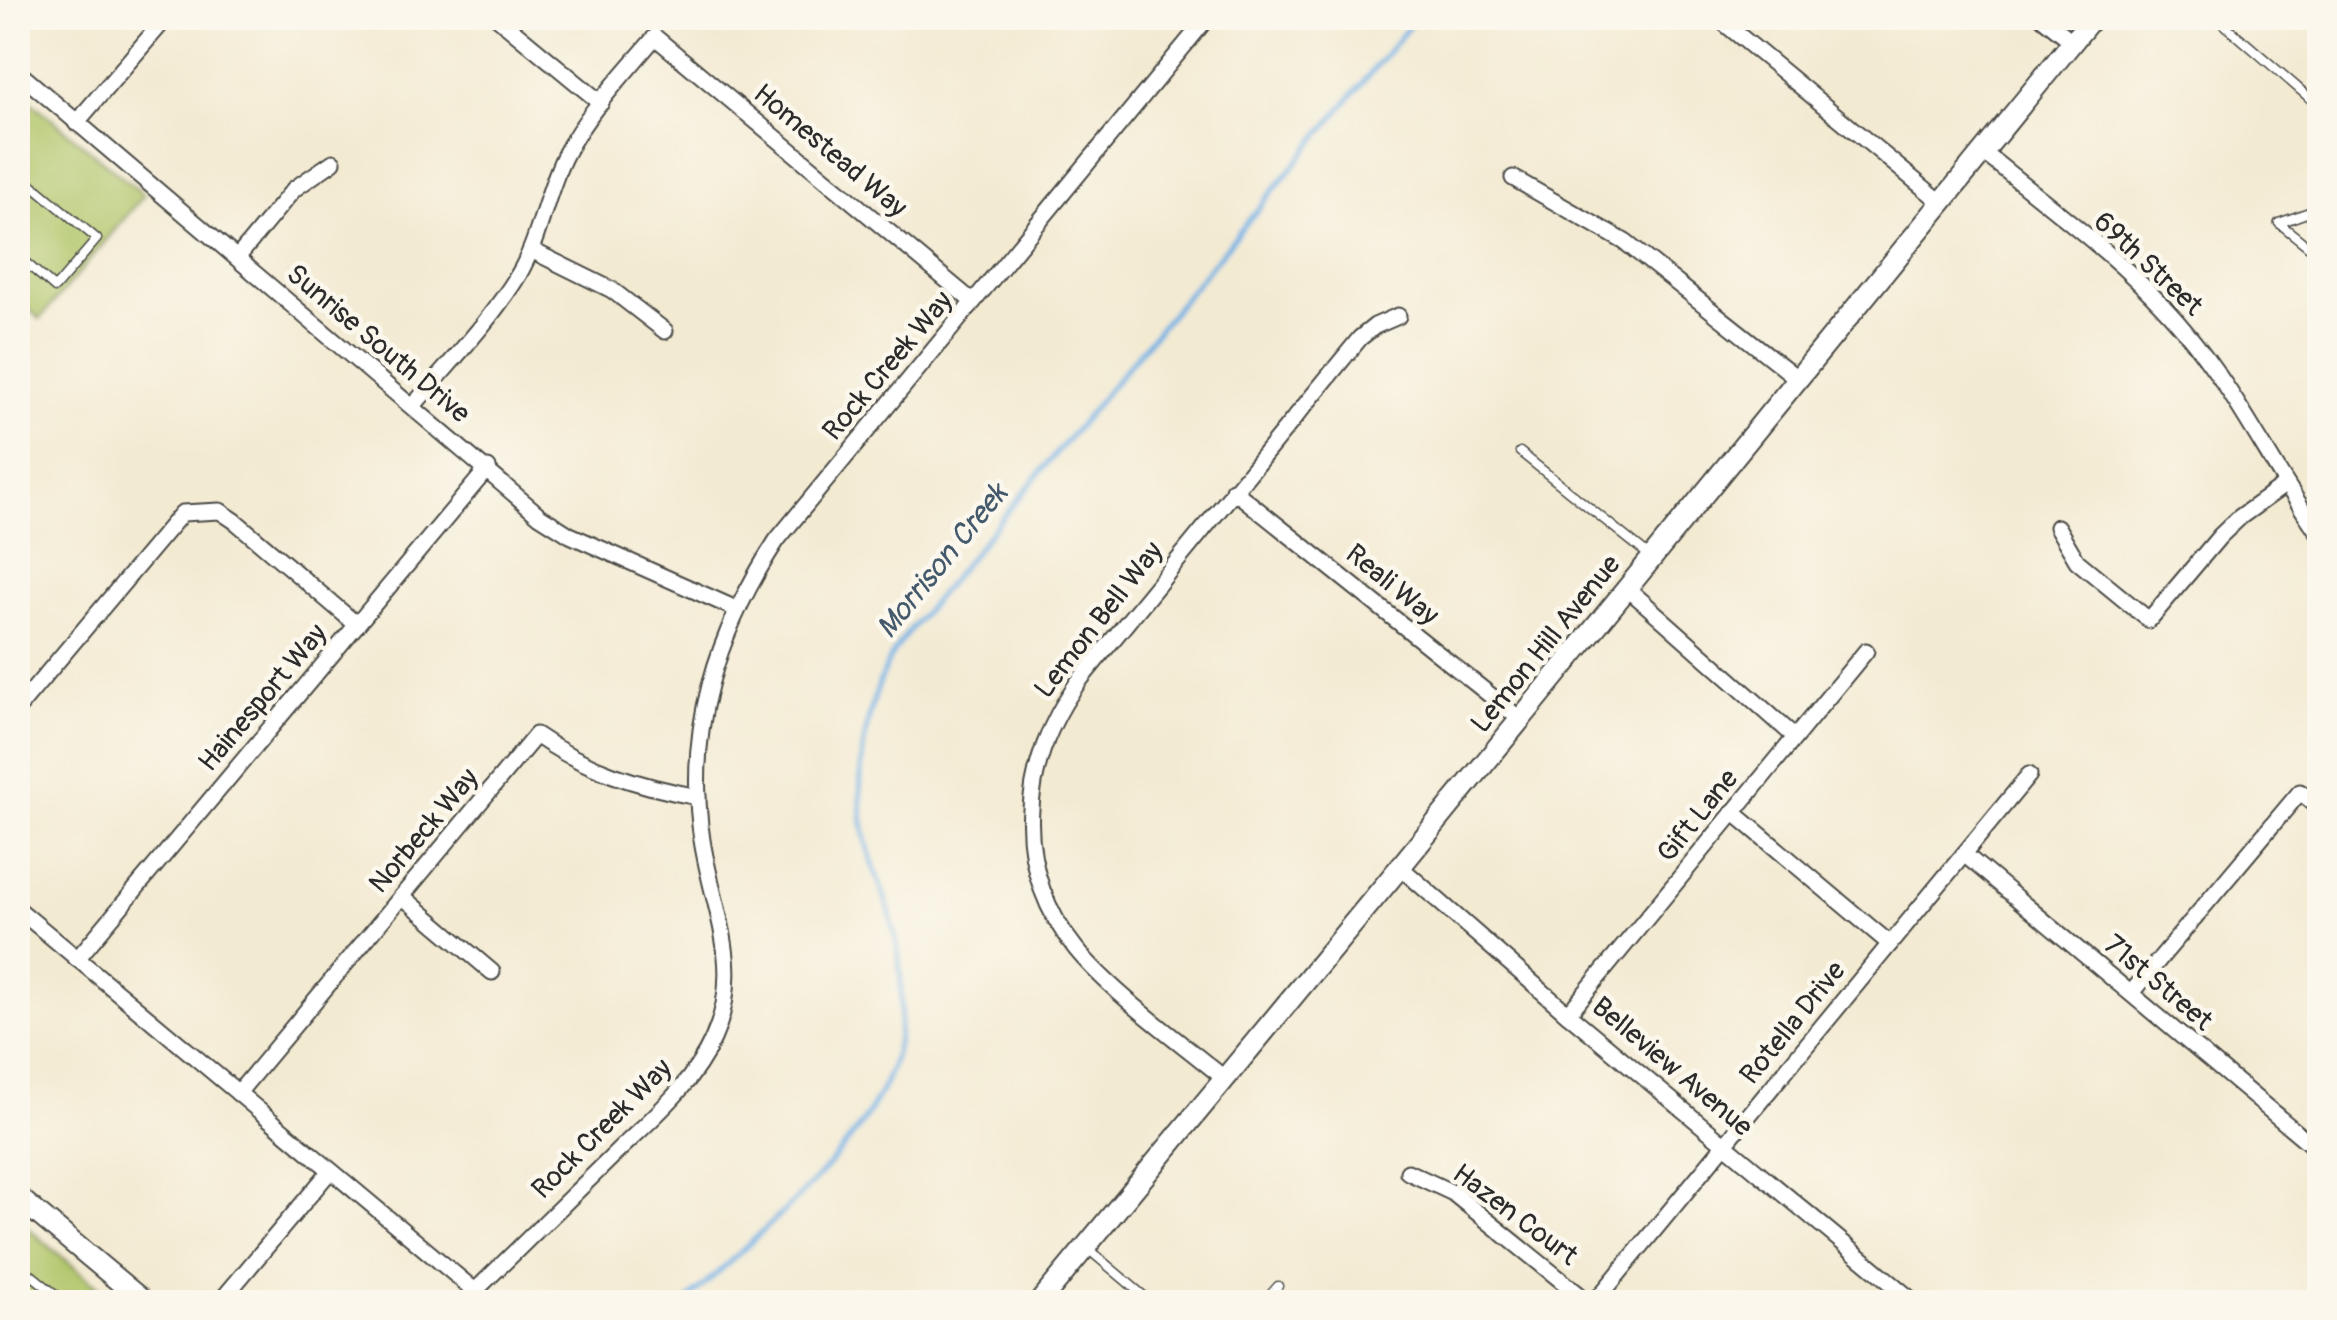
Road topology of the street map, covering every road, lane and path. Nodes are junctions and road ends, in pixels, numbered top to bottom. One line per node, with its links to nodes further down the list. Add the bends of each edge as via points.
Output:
1 (166, 18): 12 (street)
2 (498, 18): 10 (street)
3 (1207, 18): 23 (street, Rock Creek Way)
4 (1718, 18): 17 (street)
5 (2044, 18): 8 (street)
6 (2092, 18): 8 (street, Lemon Hill Avenue)
7 (2217, 18): 11 (lane)
8 (2072, 42): 13 (street, Lemon Hill Avenue)
9 (18, 72): 12 (street, Sunrise South Drive)
10 (601, 102): 19 (street, via 566,154); 23 (street, Homestead Way, via 655,37)
11 (2320, 107)
12 (76, 123): 22 (street, Sunrise South Drive)
13 (1984, 152): 17 (street, Lemon Hill Avenue); 30 (street, 69th Street, via 2176,320)
14 (333, 162): 22 (street, via 294,189)
15 (18, 173): 20 (lane, via 97,239 55,288)
16 (1514, 178): 26 (street, via 1625,242)
17 (1942, 203): 26 (street, Lemon Hill Avenue)
18 (2320, 208): 21 (lane, via 2279,224)
19 (531, 250): 25 (street, via 612,290); 27 (street, via 506,294)
20 (18, 256)
21 (2320, 256)
22 (237, 258): 27 (street, Sunrise South Drive)
23 (973, 302): 36 (street, Rock Creek Way, via 777,540)
24 (1398, 316): 31 (street, Lemon Bell Way, via 1360,338)
25 (665, 331)
26 (1798, 380): 34 (street, Lemon Hill Avenue)
27 (413, 406): 29 (street, Sunrise South Drive)
28 (1520, 452): 34 (lane)
29 (488, 468): 36 (street, Sunrise South Drive, via 570,535); 37 (street, Hainesport Way)
30 (2286, 484): 32 (street, via 2220,536 2149,620 2077,561); 33 (street, 69th Street)
31 (1233, 490): 40 (street, Reali Way); 55 (street, Lemon Bell Way, via 1061,705 1036,763 1030,826 1041,884 1074,946)
32 (2057, 527)
33 (2320, 535)
34 (1652, 558): 35 (street, Lemon Hill Avenue)
35 (1627, 588): 40 (street, Lemon Hill Avenue); 41 (street)
36 (736, 609): 43 (street, Rock Creek Way, via 707,692)
37 (357, 625): 39 (street, via 220,511 182,514); 51 (street, Hainesport Way)
38 (1866, 651): 41 (street, Gift Lane)
39 (18, 708)
40 (1520, 719): 47 (street, Lemon Hill Avenue)
41 (1795, 737): 45 (street, Gift Lane)
42 (2029, 775): 46 (street, Rotella Drive)
43 (698, 797): 48 (street, Norbeck Way, via 619,780 536,736); 59 (street, Rock Creek Way, via 724,931 727,988 714,1038 684,1086 475,1291)
44 (2320, 808): 53 (street, via 2300,792)
45 (1734, 812): 50 (street); 54 (street, Gift Lane)
46 (1964, 854): 50 (street, Rotella Drive); 53 (street, 71st Street)
47 (1400, 867): 54 (street, Belleview Avenue); 55 (street, Lemon Hill Avenue)
48 (402, 896): 52 (street); 56 (street, Norbeck Way)
49 (18, 909): 51 (street, Rock Creek Way)
50 (1890, 944): 57 (street, Rotella Drive)
51 (77, 960): 56 (street, Rock Creek Way)
52 (492, 972)
53 (2131, 993): 58 (street, 71st Street)
54 (1568, 1014): 57 (street, Belleview Avenue)
55 (1225, 1079): 62 (street, Lemon Hill Avenue)
56 (238, 1094): 59 (street, Rock Creek Way)
57 (1725, 1144): 71 (street, Rotella Drive); 72 (street, Belleview Avenue)
58 (2320, 1152)
59 (330, 1170): 67 (street)
60 (1408, 1172): 71 (street, Hazen Court, via 1453,1193)
61 (18, 1197): 66 (street)
62 (1084, 1246): 68 (street, Lemon Hill Avenue); 69 (lane)
63 (18, 1264): 65 (lane)
64 (1278, 1286): 70 (lane)
65 (65, 1302)
66 (144, 1302)
67 (220, 1302)
68 (1040, 1302)
69 (1151, 1302)
70 (1264, 1302)
71 (1591, 1302)
72 (1914, 1302)

